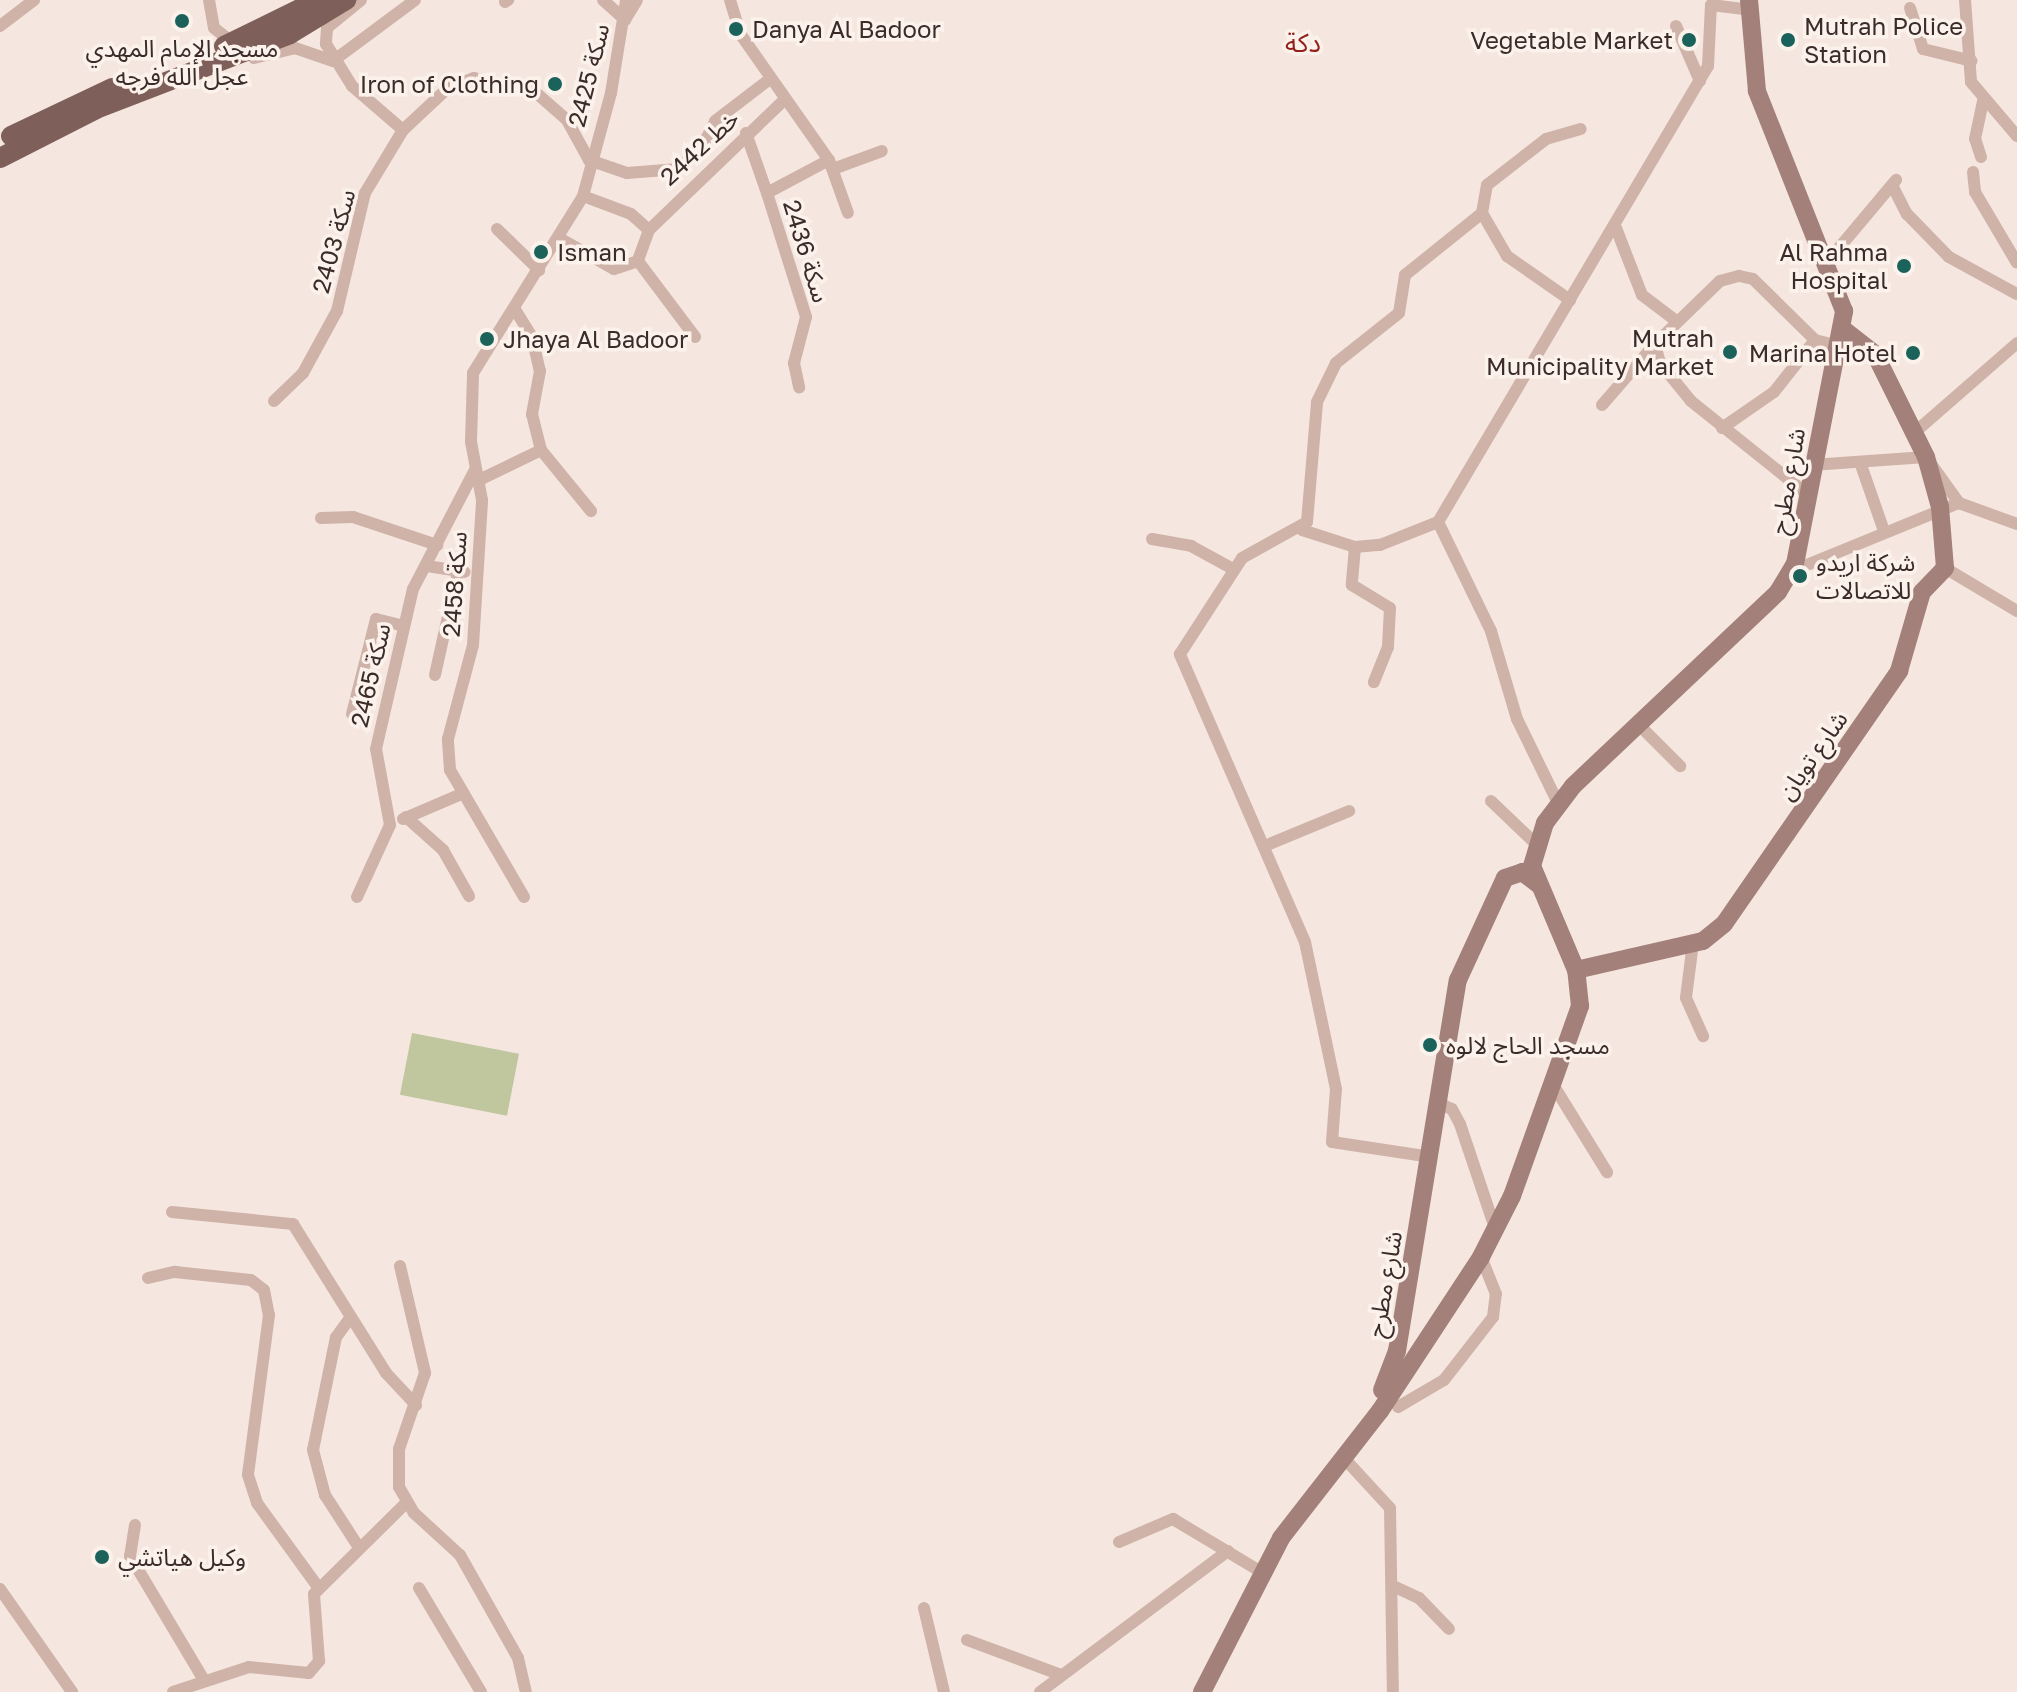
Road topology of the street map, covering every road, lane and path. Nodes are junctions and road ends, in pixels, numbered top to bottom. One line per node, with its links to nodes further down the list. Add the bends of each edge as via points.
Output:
1 (34, 0): 16 (street)
2 (209, 0): 18 (street, via 214,28)
3 (318, 0): 18 (main road)
4 (346, 0): 21 (main road, via 290,34)
5 (361, 0): 19 (street, via 327,28)
6 (415, 0): 19 (street)
7 (603, 0): 15 (street)
8 (626, 0): 15 (street, سكة 2425)
9 (637, 0): 15 (street)
10 (730, 0): 22 (street)
11 (1965, 0): 20 (street)
12 (1709, 2): 13 (street); 23 (street, via 1710,55)
13 (1749, 5): 46 (main road, شارع مطرح, via 1757,91)
14 (1910, 8): 20 (street, via 1923,49)
15 (625, 20): 34 (street, سكة 2425)
16 (0, 26)
17 (1676, 26): 23 (street)
18 (233, 43): 30 (main road, via 86,98)
19 (333, 61): 21 (street, via 295,48); 27 (street)
20 (1972, 61): 25 (street, via 1971,82)
21 (189, 74): 33 (main road)
22 (770, 79): 24 (street); 34 (street, via 715,121 701,149 678,169 627,173)
23 (1700, 81): 41 (street)
24 (784, 100): 28 (street, 2442 خط); 35 (street)
25 (1983, 102): 29 (street, via 2002,111); 32 (street, via 1975,139)
26 (1581, 129): 40 (street, via 1552,135 1519,157 1487,185)
27 (403, 130): 34 (street, سكة 2403, via 448,88 474,78 500,80 550,103); 59 (street, سكة 2403, via 365,193 337,311 303,373)
28 (746, 133): 37 (street); 43 (street, 2442 خط)
29 (2017, 136)
30 (0, 143)
31 (882, 151): 35 (street, سكة 2436)
32 (1981, 157)
33 (0, 158)
34 (589, 160): 38 (street, سكة 2458)
35 (831, 164): 37 (street, سكة 2436); 39 (street)
36 (1973, 172): 47 (street, via 1975,192)
37 (767, 193): 58 (street, سكة 2436, via 806,317 794,363)
38 (583, 196): 43 (street, via 631,214); 44 (street, سكة 2458)
39 (848, 213)
40 (1482, 213): 50 (street, via 1507,256); 74 (street, via 1408,270 1399,313 1326,379 1317,402 1310,513)
41 (1616, 228): 50 (street); 52 (street, via 1642,295)
42 (497, 229): 48 (street)
43 (649, 230): 45 (street)
44 (559, 238): 45 (street, via 614,269); 48 (street, سكة 2458)
45 (638, 261): 53 (street)
46 (1828, 261): 49 (street, via 1894,182 1907,214 1949,257); 54 (main road, شارع مطرح, via 1843,302)
47 (2017, 263)
48 (539, 270): 51 (street, سكة 2458)
49 (2017, 294)
50 (1570, 300): 72 (street)
51 (514, 308): 63 (street, via 532,337 540,371 532,414); 67 (street, سكة 2458, via 473,373)
52 (1675, 320): 55 (street, via 1720,281 1739,276 1753,279); 57 (street)
53 (695, 337)
54 (1841, 338): 55 (street); 62 (main road, via 1872,348); 65 (main road, شارع مطرح)
55 (1815, 340): 61 (street, via 1774,392)
56 (2017, 343): 62 (street)
57 (1655, 344): 60 (street); 61 (street, via 1660,363)
58 (799, 387)
59 (274, 401)
60 (1602, 405)
61 (1722, 428): 68 (street)
62 (1914, 433): 64 (main road)
63 (541, 450): 67 (street); 70 (street)
64 (1926, 457): 66 (street); 69 (main road)
65 (1812, 465): 66 (street); 68 (main road, شارع مطرح)
66 (1861, 465): 75 (street)
67 (476, 475): 77 (street, سكة 2465); 84 (street, سكة 2458)
68 (1807, 494): 83 (main road, شارع مطرح)
69 (1949, 505): 73 (street); 75 (street); 80 (main road)
70 (591, 511)
71 (321, 518): 77 (street, via 363,519)
72 (1438, 522): 78 (street, via 1404,540); 94 (street, via 1491,631 1517,719)
73 (2017, 524)
74 (1302, 530): 78 (street); 81 (street, via 1252,551)
75 (1884, 531): 83 (street)
76 (1152, 539): 81 (street, via 1191,546)
77 (437, 545): 79 (street, سكة 2465)
78 (1355, 547): 88 (street, via 1352,585 1390,608 1388,647)
79 (427, 566): 82 (street); 86 (street, سكة 2465)
80 (1945, 568): 85 (street); 104 (main road, شارع تويان, via 1922,592 1899,671 1724,924)
81 (1233, 569): 99 (street, via 1180,654)
82 (458, 571): 84 (street); 87 (street)
83 (1792, 571): 90 (main road, شارع مطرح)
84 (476, 574): 92 (street, سكة 2458, via 473,645 448,739)
85 (2017, 611)
86 (404, 626): 89 (street, via 376,619); 97 (street, سكة 2465, via 376,749)
87 (435, 675)
88 (1374, 682)
89 (352, 714)
90 (1640, 726): 91 (street); 94 (main road, شارع مطرح)
91 (1680, 766)
92 (459, 795): 96 (street); 103 (street, سكة 2458)
93 (1491, 801): 98 (street)
94 (1558, 803): 98 (main road, شارع مطرح)
95 (1349, 811): 99 (street)
96 (406, 817): 97 (street); 101 (street, via 443,850)
97 (390, 825): 102 (street)
98 (1535, 843): 100 (main road, شارع مطرح)
99 (1267, 845): 109 (street, via 1305,942 1336,1089 1332,1142)
100 (1538, 884): 105 (main road, شارع مطرح); 108 (main road, شارع مطرح, via 1528,874 1510,875 1479,928 1453,997)
101 (469, 896)
102 (357, 897)
103 (524, 897)
104 (1693, 943): 105 (main road, شارع تويان); 106 (street, via 1686,998)
105 (1576, 970): 107 (main road, شارع مطرح, via 1578,1015)
106 (1703, 1036)
107 (1552, 1083): 110 (street); 112 (main road, شارع مطرح)
108 (1436, 1102): 109 (main road, شارع مطرح); 112 (street, via 1452,1109 1460,1124)
109 (1431, 1157): 117 (main road, شارع مطرح)
110 (1607, 1172)
111 (172, 1212): 116 (street, via 293,1224)
112 (1496, 1231): 113 (main road, شارع مطرح)
113 (1481, 1257): 118 (main road, شارع مطرح); 120 (street, via 1496,1294 1493,1317 1444,1380)
114 (400, 1266): 119 (street, via 425,1373)
115 (148, 1278): 129 (street, via 175,1272 251,1280 264,1290 269,1315 248,1475 257,1503)
116 (350, 1318): 119 (street); 125 (street, via 336,1337 313,1450 325,1495)
117 (1402, 1320): 118 (main road, via 1412,1330); 127 (main road, شارع مطرح, via 1382,1391)
118 (1433, 1329): 120 (main road, شارع مطرح)
119 (416, 1405): 122 (street, via 397,1463)
120 (1389, 1409): 121 (main road, شارع مطرح)
121 (1343, 1457): 128 (street, via 1390,1508); 144 (main road, شارع مطرح, via 1276,1546)
122 (406, 1503): 125 (street); 141 (street, via 460,1555 518,1658)
123 (135, 1525): 136 (street, via 130,1556)
124 (1119, 1542): 126 (street, via 1173,1519)
125 (358, 1546): 129 (street)
126 (1228, 1551): 127 (street); 135 (street)
127 (1255, 1568): 143 (main road, شارع مطرح)
128 (1393, 1586): 133 (street, via 1419,1598); 145 (street)
129 (318, 1587): 136 (street, via 312,1603 319,1661 309,1673 249,1667)
130 (419, 1588): 140 (street)
131 (0, 1589): 138 (street)
132 (924, 1608): 137 (street)
133 (1449, 1629)
134 (967, 1640): 135 (street)
135 (1061, 1675): 142 (street)
136 (202, 1677): 139 (street)
137 (946, 1691)
138 (72, 1692)
139 (173, 1692)
140 (481, 1692)
141 (526, 1692)
142 (1040, 1692)
143 (1193, 1692)
144 (1202, 1692)
145 (1393, 1692)

